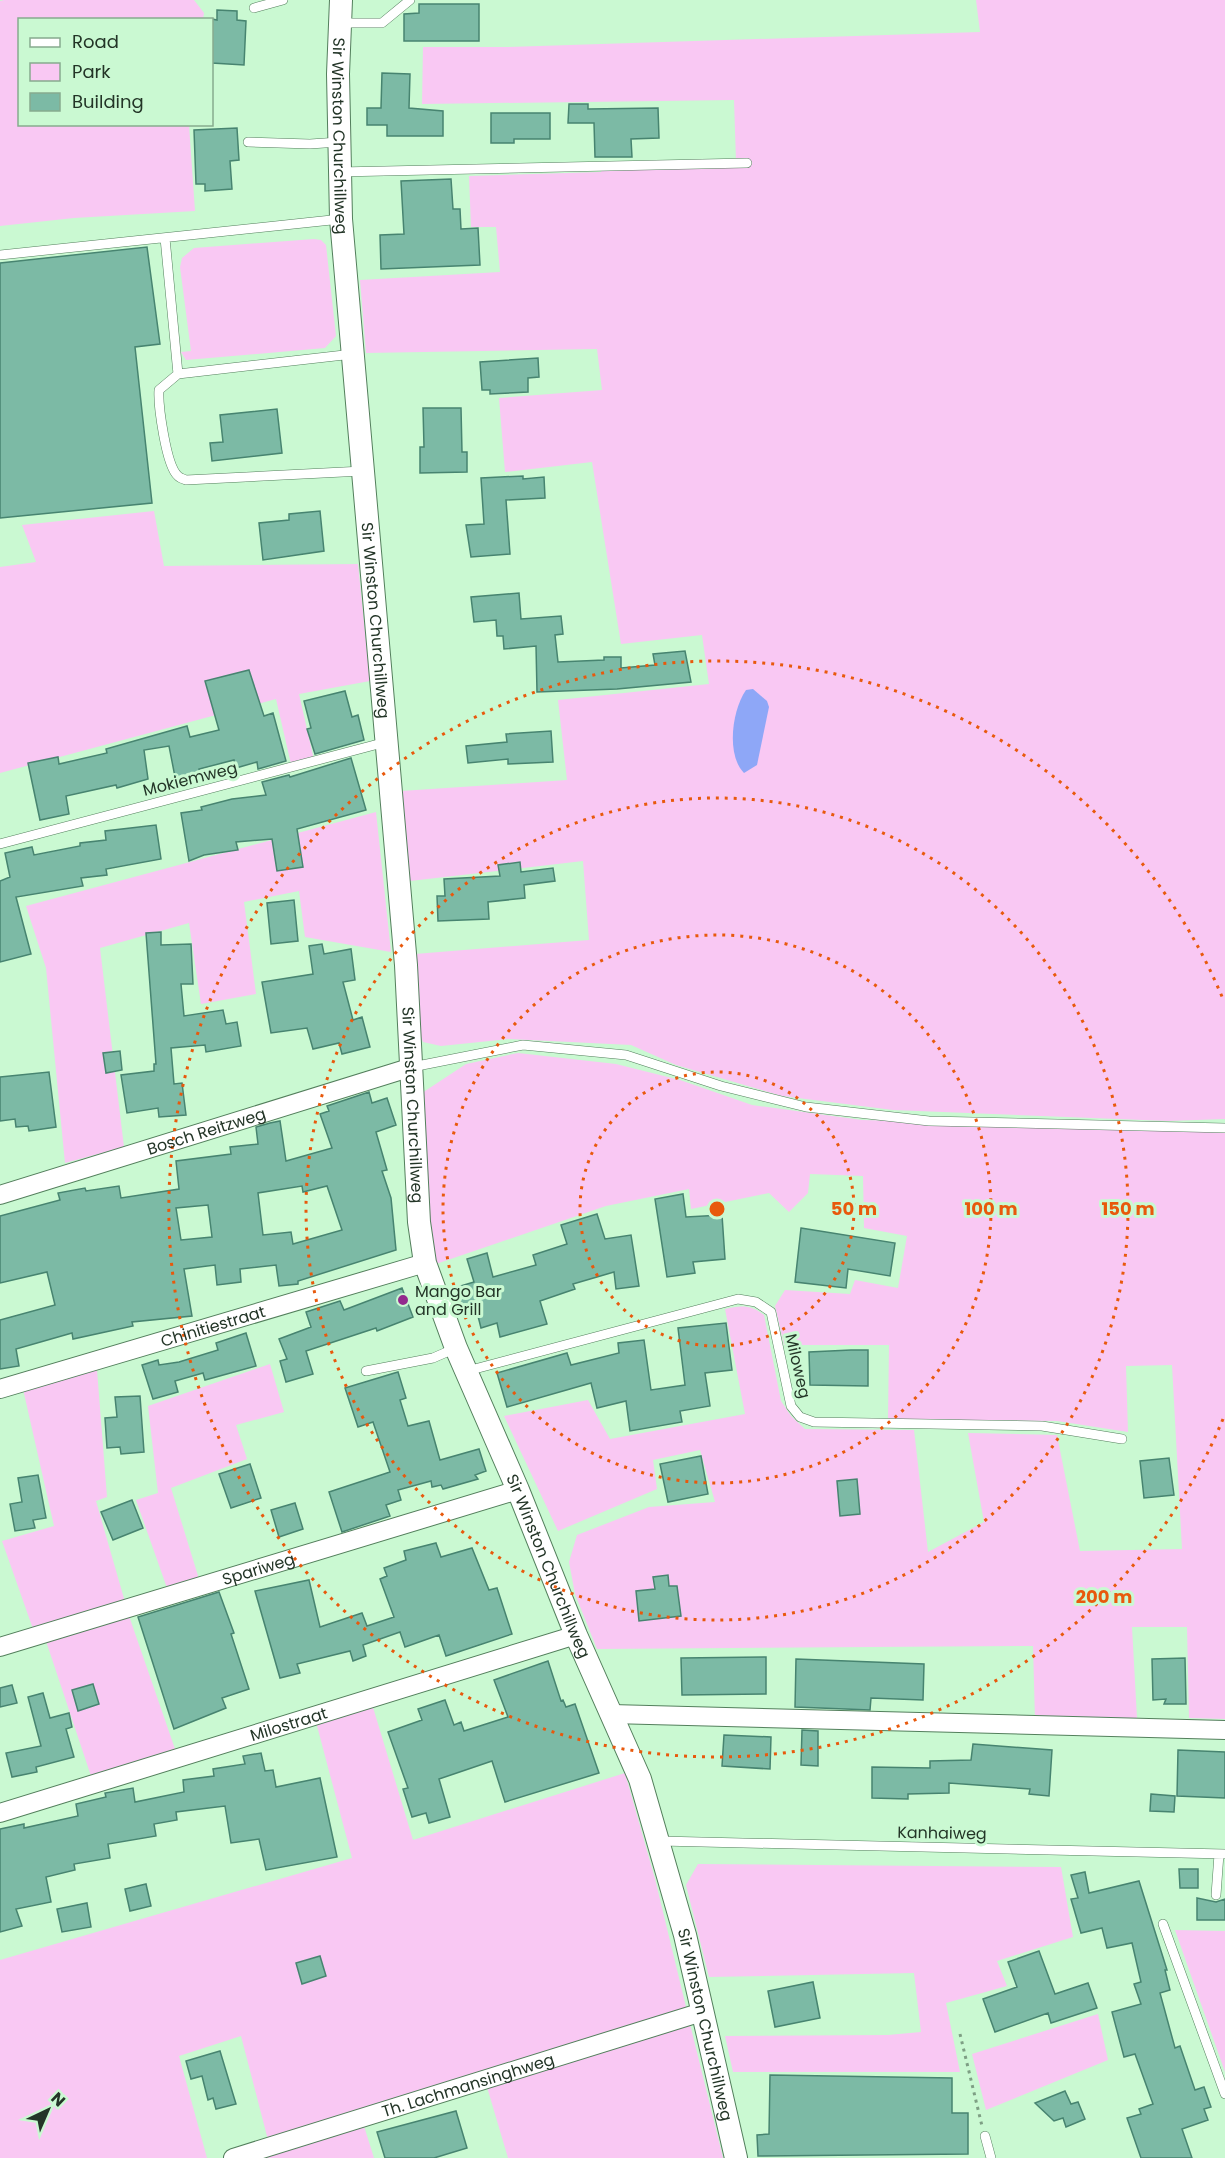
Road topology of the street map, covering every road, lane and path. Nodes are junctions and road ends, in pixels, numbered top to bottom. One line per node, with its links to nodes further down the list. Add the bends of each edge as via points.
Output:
1 (283, 0): 4 (lane)
2 (341, 0): 5 (street, Sir Winston Churchillweg)
3 (410, 0): 5 (lane, via 382,23)
4 (254, 8)
5 (340, 23): 7 (street, Sir Winston Churchillweg)
6 (248, 142): 7 (lane)
7 (339, 142): 9 (street, Sir Winston Churchillweg)
8 (747, 163): 9 (lane)
9 (339, 172): 10 (street, Sir Winston Churchillweg)
10 (341, 219): 11 (lane); 13 (street, Sir Winston Churchillweg)
11 (165, 238): 12 (lane); 14 (lane)
12 (0, 255)
13 (353, 354): 14 (lane); 15 (street, Sir Winston Churchillweg)
14 (178, 374): 15 (lane, via 159,390 158,404 177,476 186,480)
15 (364, 471): 16 (street, Sir Winston Churchillweg)
16 (387, 742): 17 (lane, Mokiemweg); 18 (street, Sir Winston Churchillweg)
17 (0, 844)
18 (412, 1067): 19 (lane, via 523,1045 626,1055 721,1086 806,1107 929,1121); 20 (street, Bosch Reitzweg); 21 (street, Sir Winston Churchillweg)
19 (1225, 1128)
20 (0, 1195)
21 (425, 1263): 22 (street, Sir Winston Churchillweg); 25 (street, Chinitiestraat)
22 (456, 1348): 23 (lane, via 433,1358); 24 (street, Sir Winston Churchillweg)
23 (366, 1371)
24 (467, 1371): 26 (lane, Miloweg, via 738,1299 756,1302 771,1312 790,1406 800,1417 814,1422 1042,1426); 27 (street, Sir Winston Churchillweg)
25 (0, 1389)
26 (1122, 1439)
27 (518, 1490): 28 (street, Sir Winston Churchillweg); 29 (street, Spariweg)
28 (576, 1635): 30 (street, Sir Winston Churchillweg); 32 (street, Milostraat)
29 (0, 1647)
30 (611, 1714): 31 (street); 33 (street, Sir Winston Churchillweg, via 640,1779)
31 (1225, 1730)
32 (0, 1813)
33 (658, 1841): 34 (lane, Kanhaiweg); 37 (street, Sir Winston Churchillweg)
34 (1222, 1854): 35 (lane)
35 (1216, 1895)
36 (1163, 1924): 39 (lane)
37 (702, 2012): 41 (street, Th. Lachmansinghweg); 42 (street, Sir Winston Churchillweg)
38 (960, 2034): 40 (path)
39 (1225, 2094)
40 (985, 2136): 43 (lane)
41 (233, 2158)
42 (736, 2158)
43 (991, 2158)

